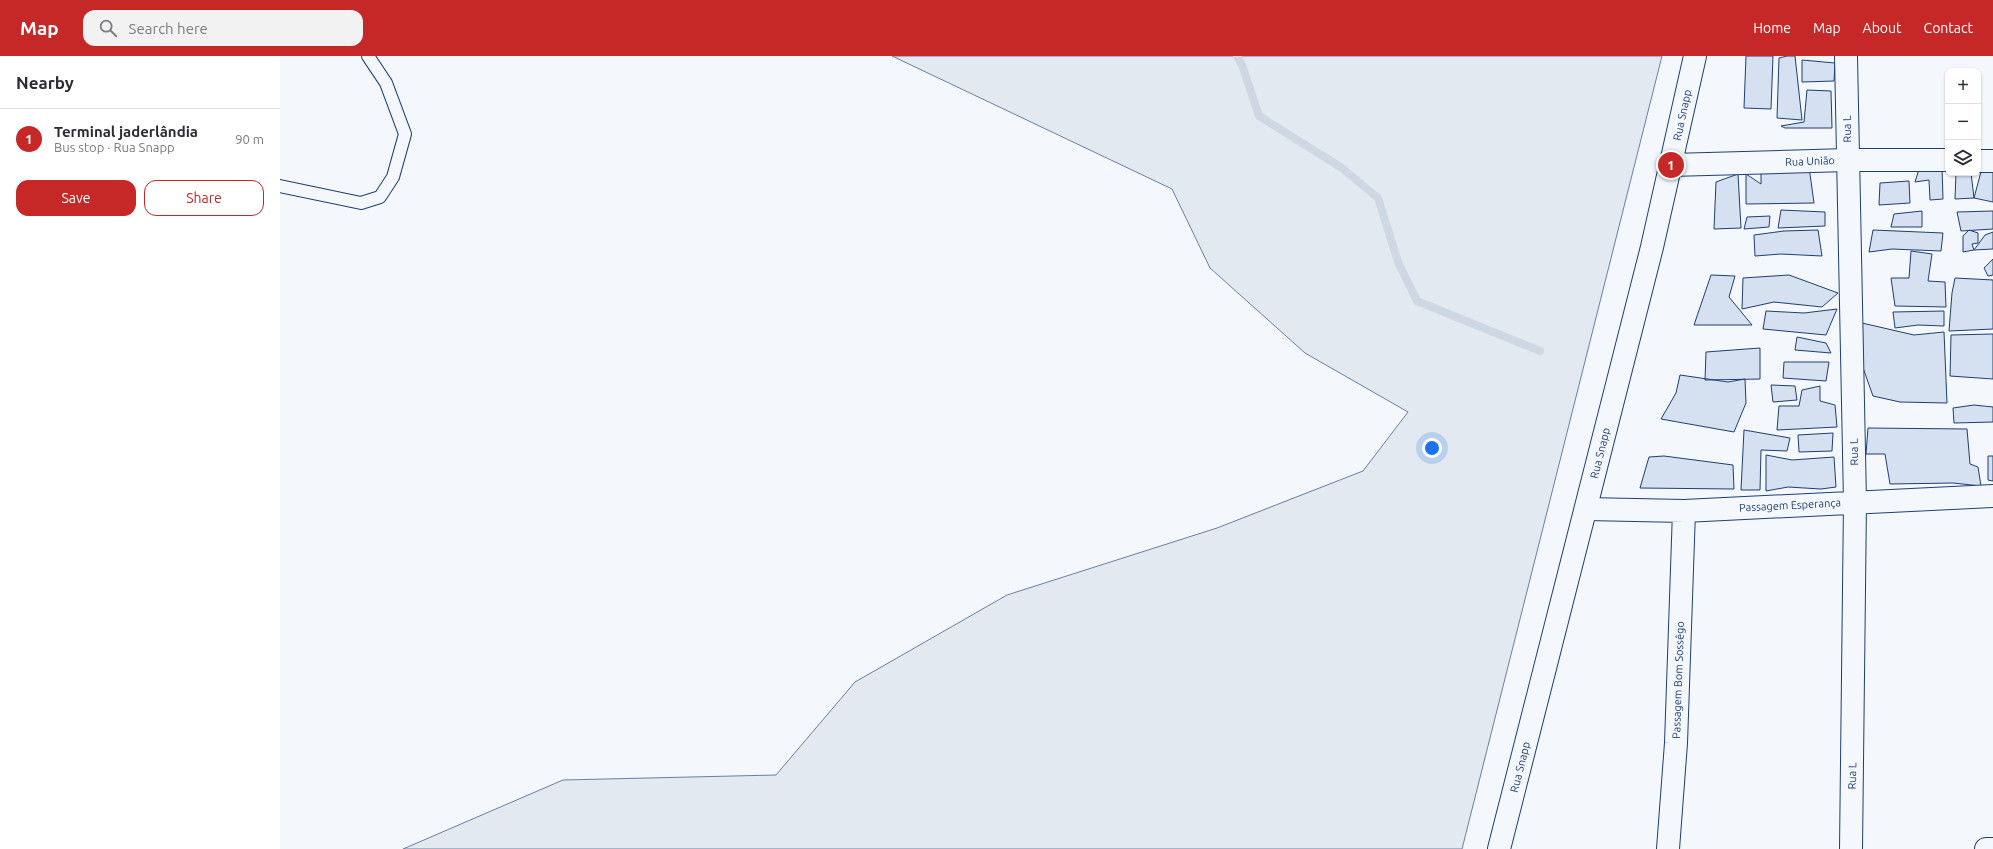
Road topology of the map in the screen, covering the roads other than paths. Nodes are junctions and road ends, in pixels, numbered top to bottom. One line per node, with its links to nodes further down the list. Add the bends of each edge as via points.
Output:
1 (368, 56): 9 (lane, via 386,82 405,134 393,177 380,197 361,203)
2 (1695, 56): 8 (street, Rua Snapp)
3 (1846, 56): 4 (street, Rua L)
4 (1848, 160): 5 (street, Rua União); 8 (street, Rua União); 11 (street, Rua L)
5 (1945, 160)
6 (1981, 161): 7 (street)
7 (1993, 161)
8 (1671, 165): 12 (street, Rua Snapp)
9 (280, 186)
10 (1993, 496): 11 (street, Passagem Esperança)
11 (1855, 502): 13 (street, Passagem Esperança); 16 (street, Rua L)
12 (1586, 509): 13 (street, Passagem Esperança); 14 (street, Rua Snapp)
13 (1684, 511): 15 (street, Passagem Bom Sossêgo, via 1676,743)
14 (1499, 849)
15 (1668, 849)
16 (1851, 849)
17 (1986, 849): 18 (street)
18 (1993, 849)

